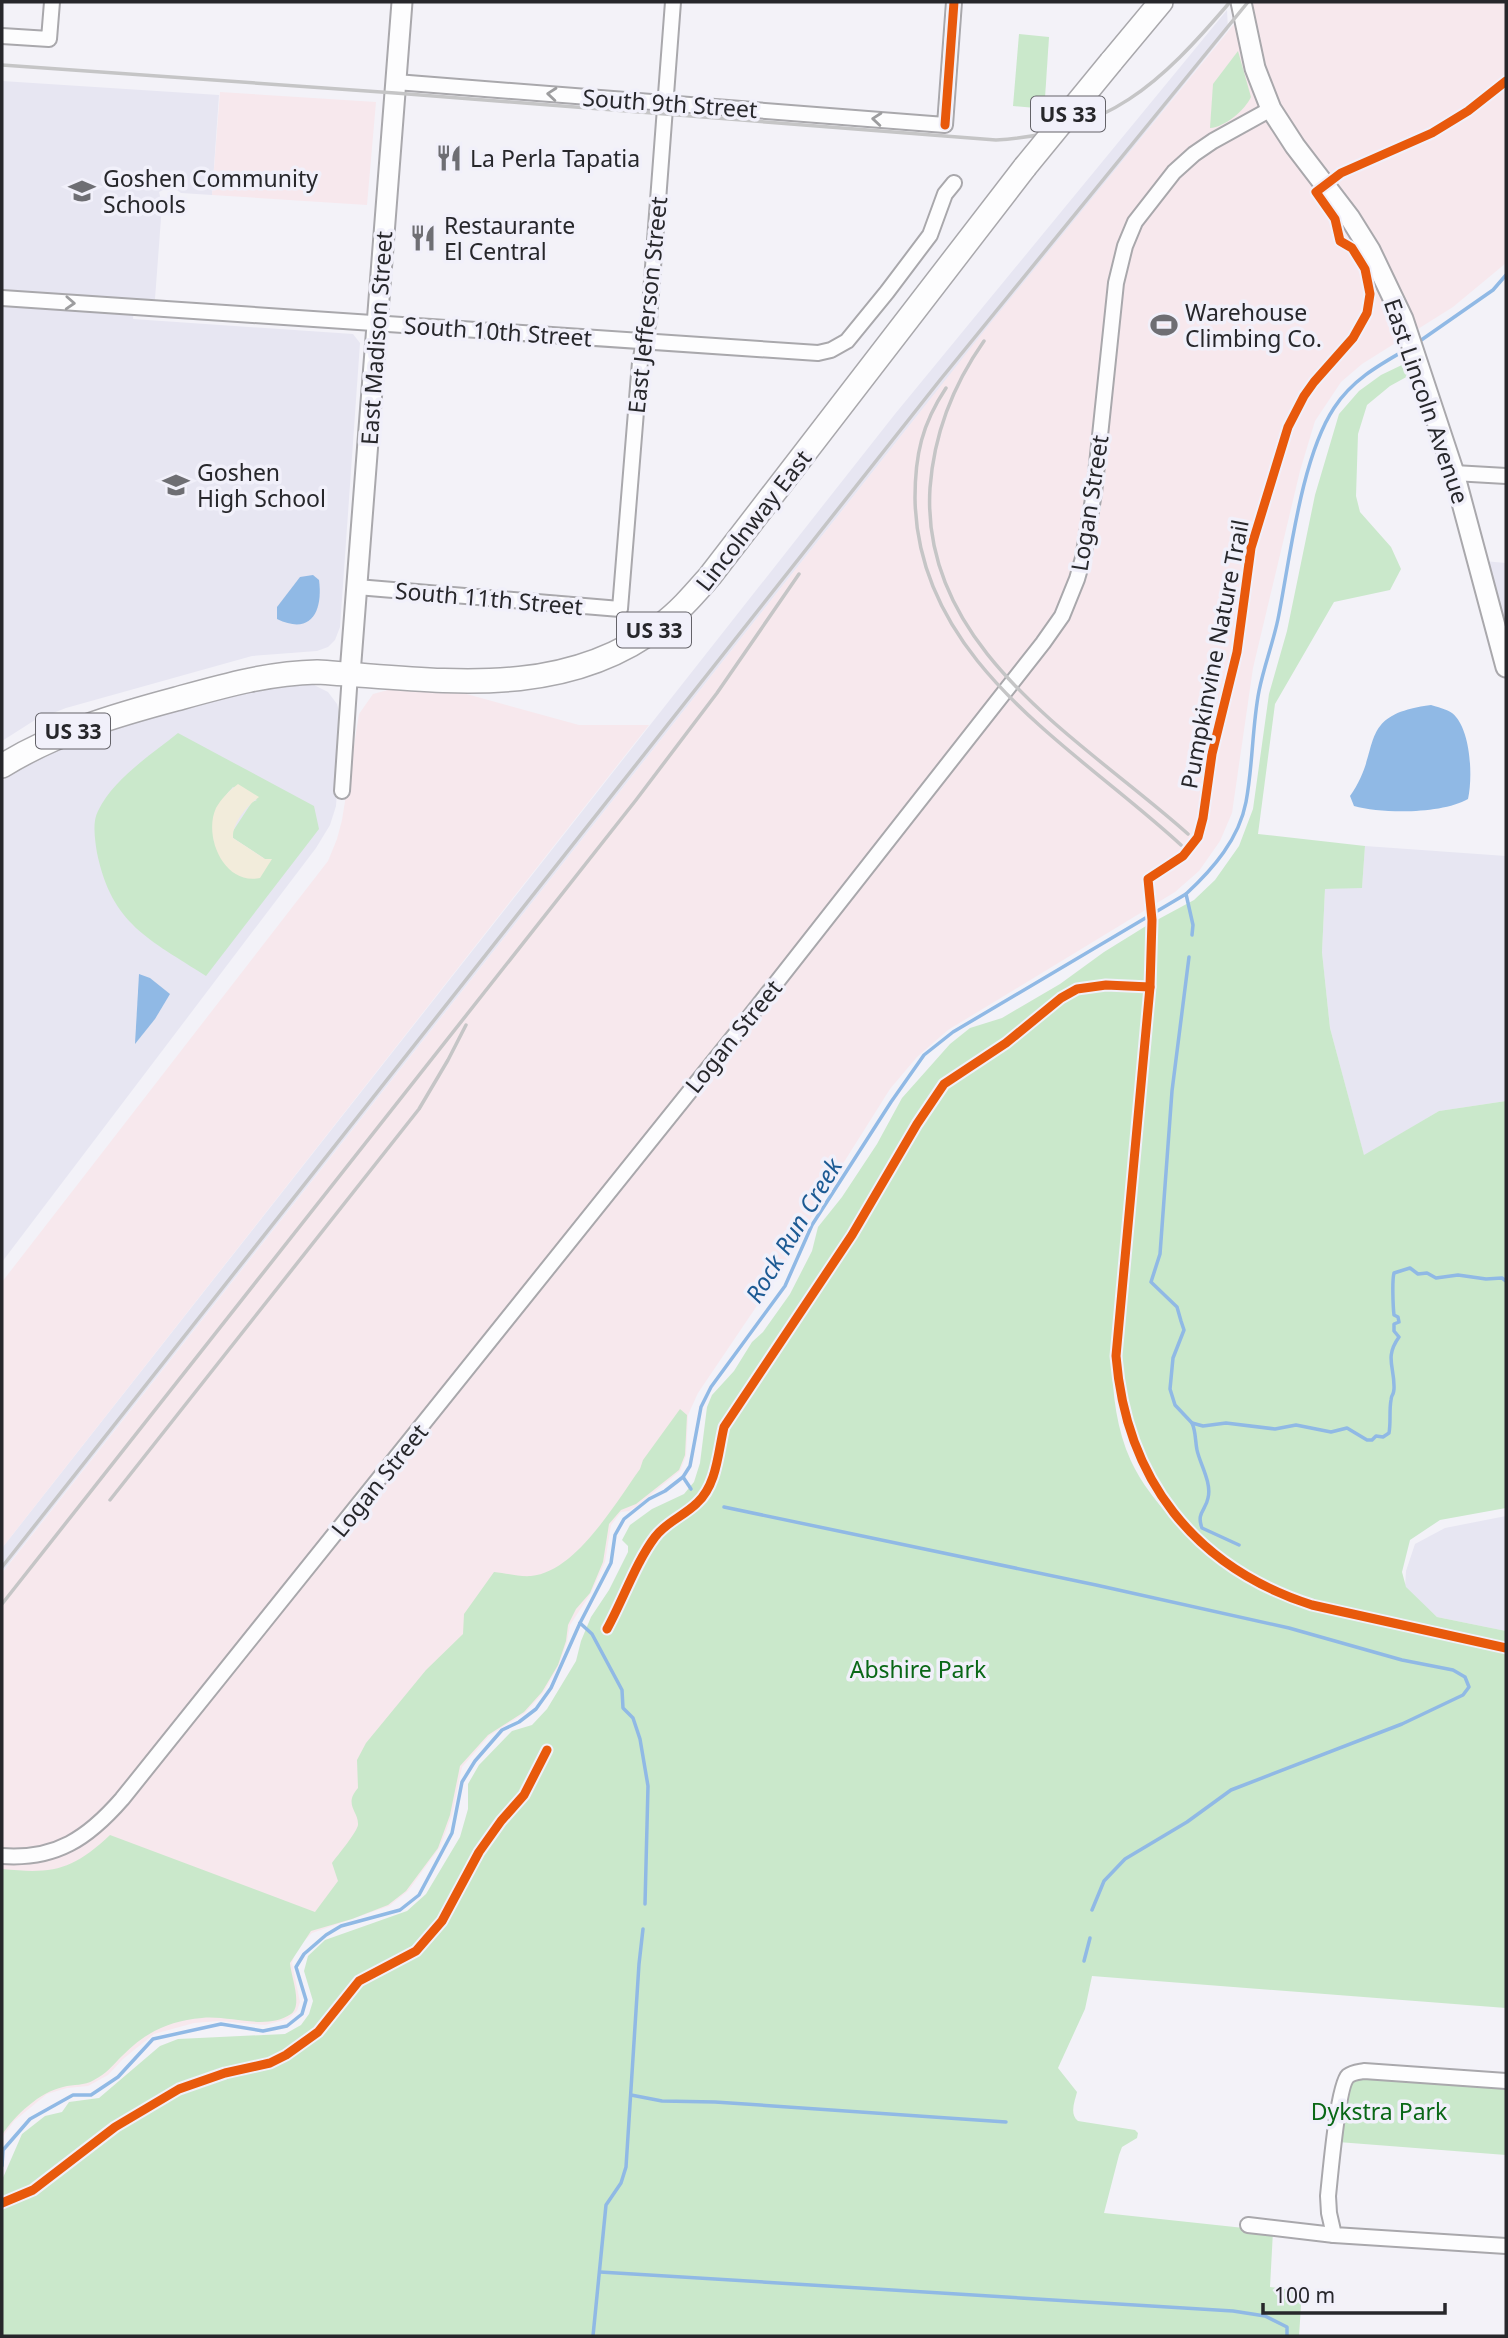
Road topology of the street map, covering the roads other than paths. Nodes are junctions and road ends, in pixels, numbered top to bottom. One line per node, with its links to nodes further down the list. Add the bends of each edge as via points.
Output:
1 (52, 2): 7 (street, via 49,39)
2 (402, 2): 8 (main road, East Madison Street)
3 (673, 2): 9 (street, East Jefferson Street)
4 (954, 2): 9 (street, South 9th Street, one-way to 9, via 945,125)
5 (1161, 2): 20 (highway, Lincolnway East / US 33, bridge, via 1025,167 710,576 661,625 602,659 537,678 484,682)
6 (1241, 2): 10 (main road, East Lincoln Avenue, via 1252,58)
7 (2, 36)
8 (396, 82): 9 (street, South 9th Street, one-way to 8); 13 (main road, East Madison Street)
9 (665, 103): 14 (street, East Jefferson Street)
10 (1271, 109): 15 (main road, East Lincoln Avenue, via 1370,250 1403,319); 23 (street, Logan Street, via 1194,154 1135,222 1116,284 1088,533 1071,596 1043,643 751,1015 116,1806 95,1828 58,1849)
11 (954, 183): 14 (street, South 10th Street, via 945,194 930,235 842,345 811,353)
12 (2, 298): 13 (street, South 10th Street, one-way to 13)
13 (377, 323): 14 (street, South 10th Street); 17 (main road, East Madison Street)
14 (645, 341): 18 (street, East Jefferson Street)
15 (1454, 472): 16 (street); 19 (main road, East Lincoln Avenue)
16 (1506, 476)
17 (357, 587): 18 (street, South 11th Street); 20 (main road, East Madison Street)
18 (620, 609)
19 (1506, 667)
20 (350, 674): 21 (highway, Lincolnway East / US 33, via 291,672 232,683 79,729); 22 (street)
21 (2, 766)
22 (342, 791)
23 (2, 1856)
24 (1506, 2081): 26 (street, via 1355,2072 1346,2078 1328,2196)
25 (1248, 2225): 26 (street)
26 (1335, 2235): 27 (street)
27 (1506, 2246)

